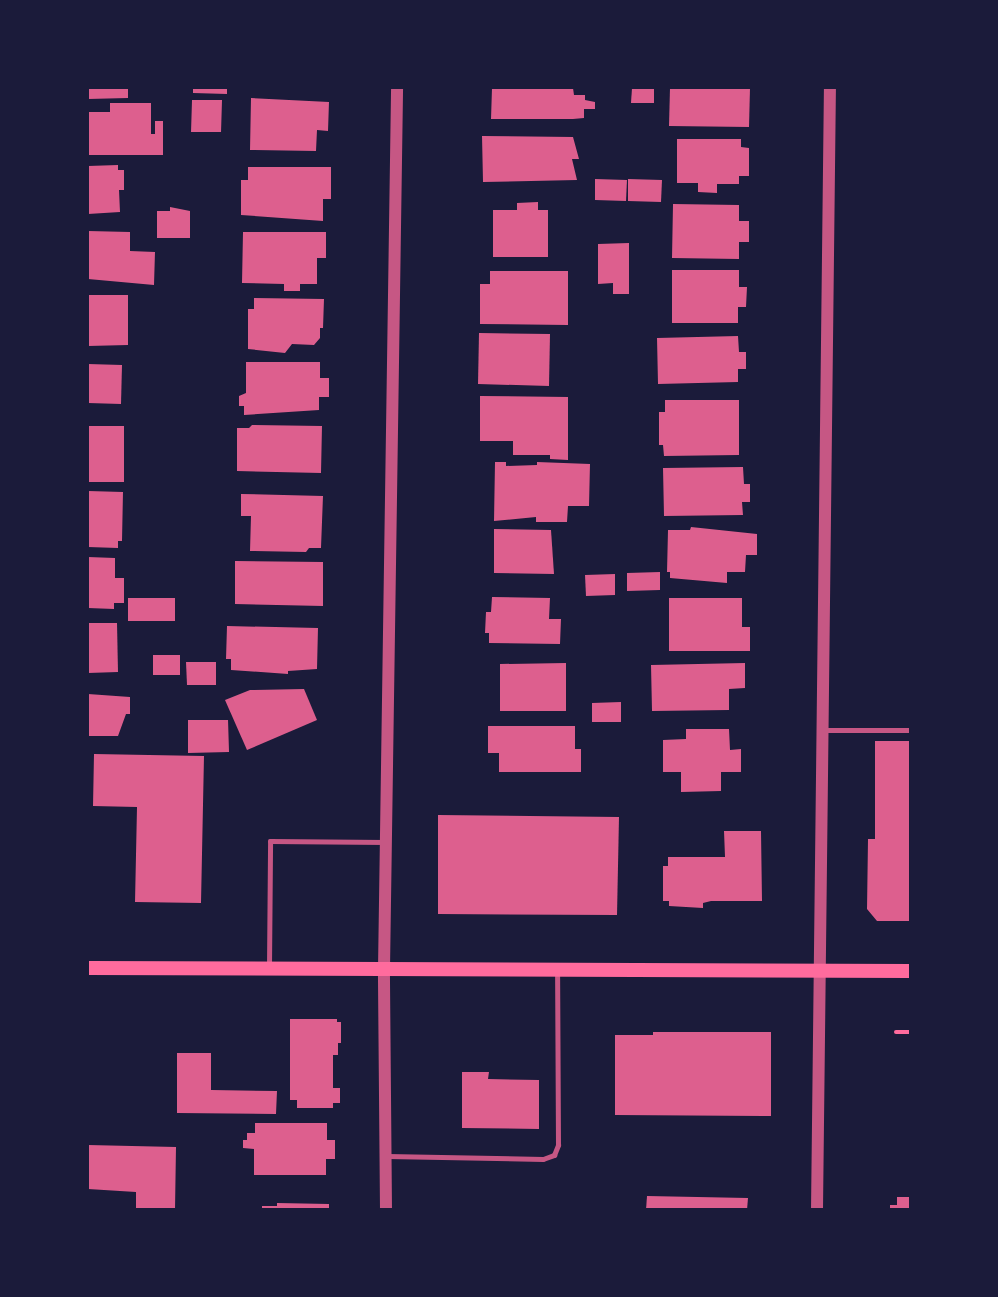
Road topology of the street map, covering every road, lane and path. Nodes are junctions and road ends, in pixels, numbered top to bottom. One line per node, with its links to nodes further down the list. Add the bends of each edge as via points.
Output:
1 (397, 88): 5 (street)
2 (830, 88): 3 (street)
3 (823, 730): 4 (lane); 10 (street)
4 (911, 730)
5 (387, 842): 7 (lane, via 270,841); 8 (street)
6 (88, 968): 7 (main road)
7 (269, 969): 8 (main road)
8 (384, 970): 9 (main road); 14 (street)
9 (557, 970): 10 (main road); 14 (lane, via 558,1144 554,1155 523,1159)
10 (821, 970): 11 (main road); 16 (street)
11 (911, 971)
12 (896, 1032): 13 (path)
13 (911, 1032)
14 (386, 1156): 15 (street)
15 (386, 1209)
16 (817, 1209)

